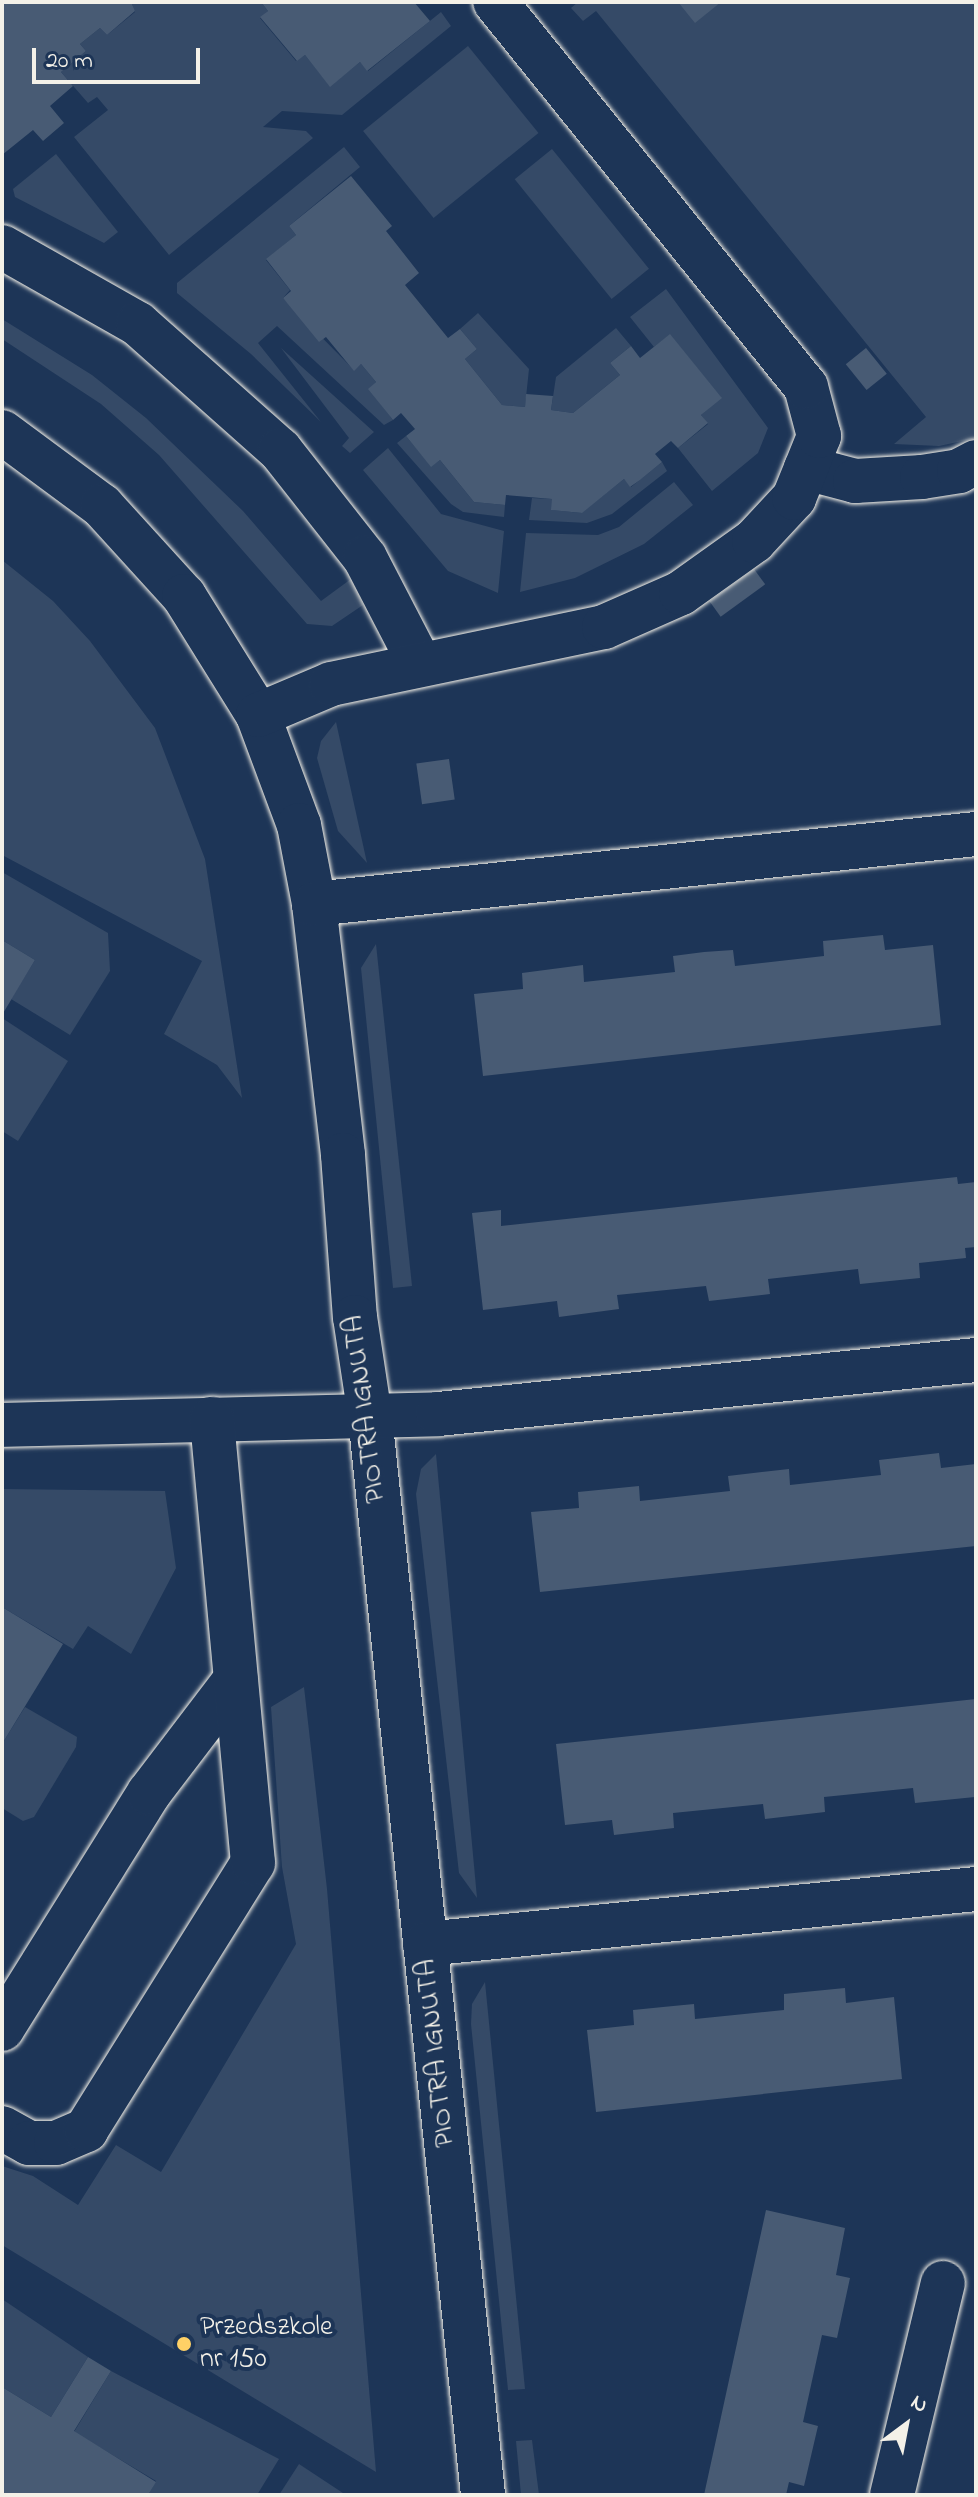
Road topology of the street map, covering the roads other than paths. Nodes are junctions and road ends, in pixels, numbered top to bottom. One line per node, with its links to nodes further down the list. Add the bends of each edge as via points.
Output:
1 (495, 2): 5 (street, via 806,387 819,436)
2 (2, 247): 6 (street, via 138,324 280,450 365,558)
3 (2, 432): 7 (street, PIOTRA IGNUTA, via 59,469 141,546 184,596)
4 (976, 462): 5 (street, via 959,471 922,477 855,481)
5 (806, 468): 6 (street, via 794,498 754,541 681,593 604,627)
6 (420, 664): 7 (street, via 331,684)
7 (258, 715): 9 (street, PIOTRA IGNUTA, via 299,825)
8 (976, 834): 9 (street)
9 (314, 904): 11 (street, PIOTRA IGNUTA, via 355,1317)
10 (976, 1360): 11 (street, via 438,1414)
11 (370, 1416): 12 (street); 16 (street, PIOTRA IGNUTA)
12 (212, 1419): 13 (street); 14 (street)
13 (2, 1425)
14 (236, 1679): 17 (street, via 149,1793); 18 (street, via 253,1863 86,2130 56,2143 29,2143)
15 (976, 1889): 16 (street)
16 (425, 1944): 20 (street, PIOTRA IGNUTA)
17 (2, 2029)
18 (2, 2128)
19 (943, 2283): 21 (street)
20 (483, 2495)
21 (892, 2495)

